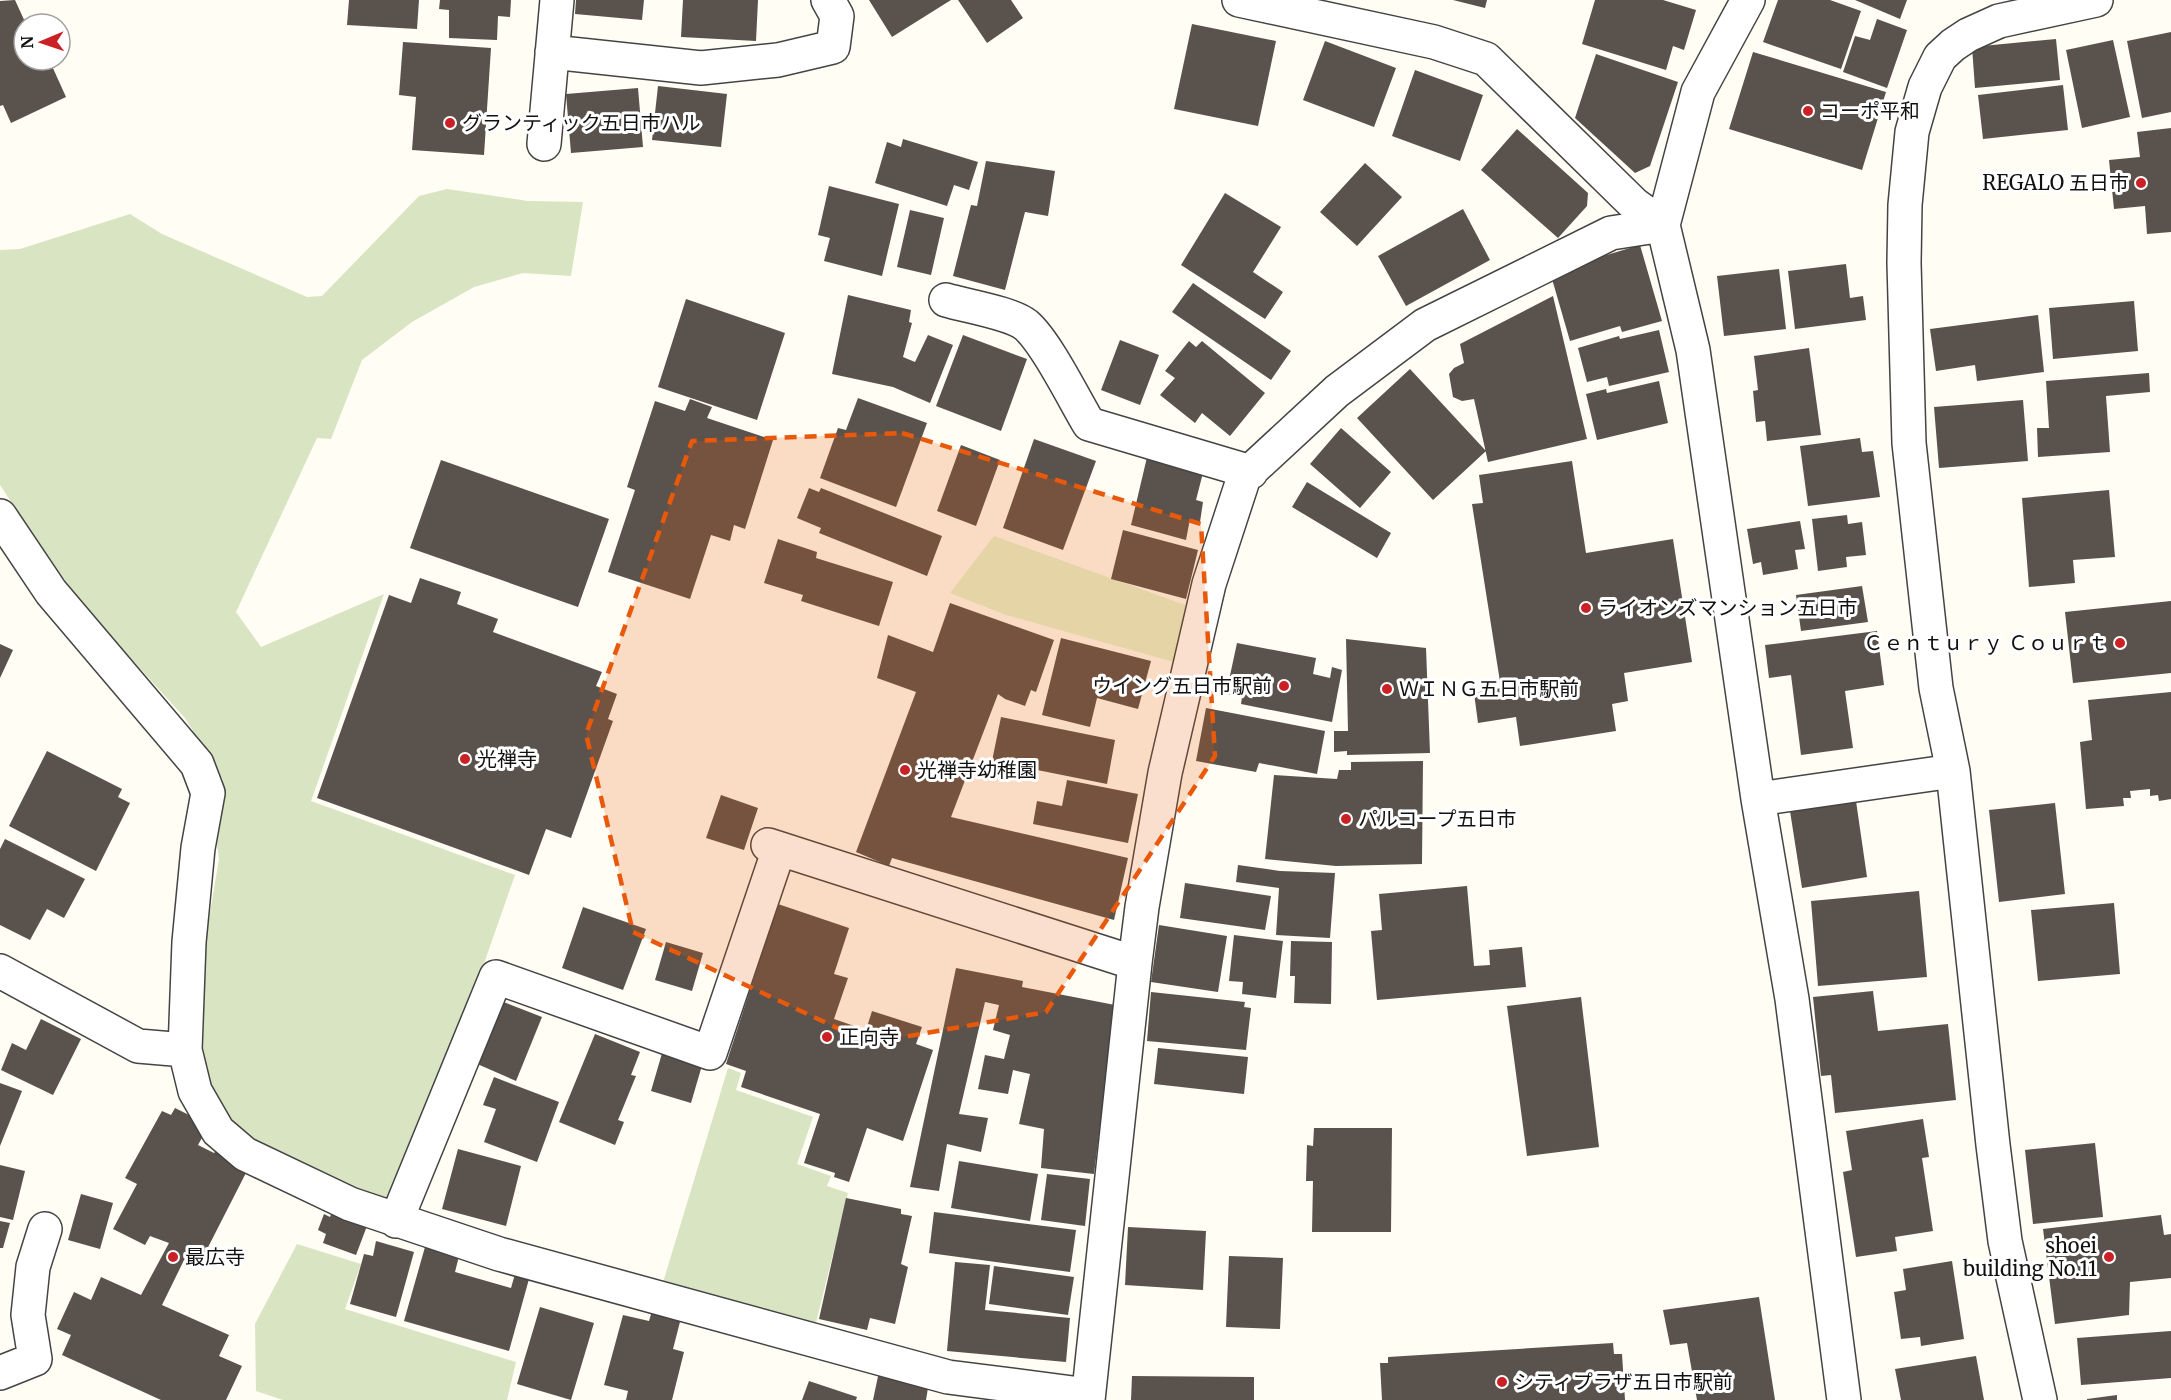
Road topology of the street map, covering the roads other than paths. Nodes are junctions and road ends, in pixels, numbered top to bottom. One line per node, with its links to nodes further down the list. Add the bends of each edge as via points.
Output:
1 (556, 0): 6 (street)
2 (828, 0): 6 (street, via 837,16 833,47 778,60 701,68)
3 (1239, 0): 8 (street, via 1434,42 1486,60 1635,205)
4 (1748, 0): 8 (street, via 1698,92)
5 (2096, 0): 12 (street, via 1999,21 1953,45 1940,57 1925,87 1910,143 1904,263 1909,443 1936,687)
6 (552, 52): 7 (street)
7 (544, 144)
8 (1663, 225): 10 (street, via 1611,233 1425,325 1337,391); 13 (street, via 1693,350)
9 (946, 300): 10 (street, via 1004,315 1025,325 1043,346 1089,424)
10 (1251, 472): 14 (street, via 1245,477 1209,584 1165,773)
11 (0, 516): 16 (street, via 51,592 197,764 208,792 189,942)
12 (1953, 771): 13 (street); 22 (street, via 2005,1241)
13 (1758, 799): 21 (street, via 1792,999)
14 (1135, 963): 17 (street, via 774,847 710,1053 496,977); 20 (street)
15 (0, 971): 16 (street, via 138,1046)
16 (185, 1050): 17 (street, via 195,1091 218,1131 245,1154 350,1204)
17 (396, 1221): 20 (street, via 608,1285 948,1377)
18 (45, 1229): 19 (street, via 33,1267 28,1315 35,1359)
19 (0, 1373)
20 (1088, 1398)
21 (1844, 1400)
22 (2040, 1400)

